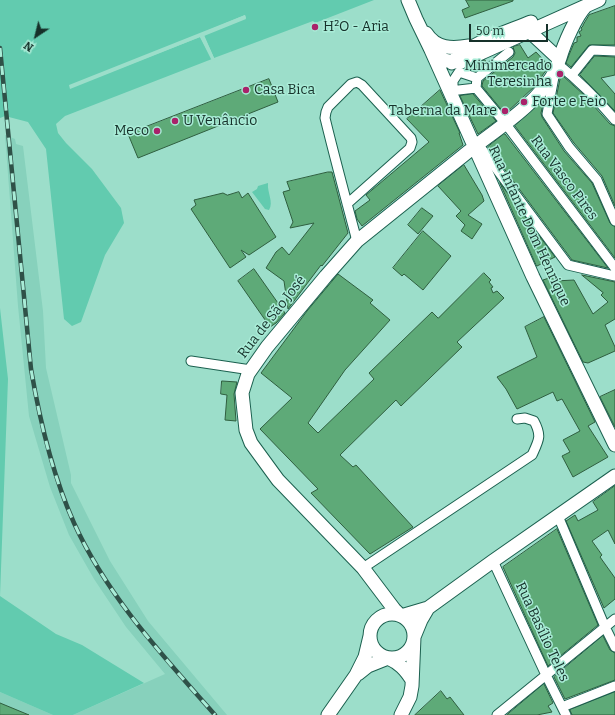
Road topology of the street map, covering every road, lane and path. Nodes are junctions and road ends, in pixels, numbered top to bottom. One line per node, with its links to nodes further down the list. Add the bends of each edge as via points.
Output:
1 (409, 0): 6 (street)
2 (598, 0): 3 (street)
3 (585, 3): 4 (street); 5 (street); 8 (street, Rua de São José)
4 (564, 16): 5 (street, via 559,14); 7 (street); 8 (street, via 571,23)
5 (544, 17): 7 (street, via 532,25); 9 (street)
6 (417, 19): 9 (street, via 429,38 443,47 455,48); 10 (street, Rua Infante Dom Henrique)
7 (530, 32): 13 (street, via 461,62); 14 (street)
8 (568, 39): 14 (street, Rua de São José)
9 (478, 44): 13 (street, via 461,53)
10 (431, 50): 13 (street, via 449,63); 18 (street, Rua Infante Dom Henrique)
11 (615, 51): 15 (street, via 592,50)
12 (509, 52): 16 (street)
13 (452, 62): 18 (street, via 448,75)
14 (558, 65): 15 (street); 20 (street, Rua de São José, via 543,88); 23 (street, via 548,114 569,147 597,180)
15 (572, 76): 19 (street)
16 (477, 78): 17 (street); 18 (street, via 459,72 453,81)
17 (476, 88): 18 (street); 20 (street, Rua Vasco Pires)
18 (452, 93): 30 (street, Rua Infante Dom Henrique, via 534,277)
19 (615, 120)
20 (505, 123): 21 (street, Rua de São José); 25 (street, Rua Vasco Pires)
21 (474, 148): 24 (street, Rua de São José); 26 (street, via 568,265)
22 (347, 204): 22 (street, via 410,148 412,142 404,130 357,82 351,84 328,107 325,118); 24 (street)
23 (615, 221)
24 (357, 241): 28 (street, Rua de São José, via 270,343)
25 (615, 268)
26 (615, 276)
27 (191, 361): 28 (street)
28 (251, 370): 34 (street, Rua de São José, via 242,393 246,430 251,443 278,480)
29 (518, 419): 34 (street, via 534,421 540,431 532,455)
30 (615, 445)
31 (615, 476): 32 (street)
32 (558, 516): 33 (street); 40 (street)
33 (493, 561): 36 (street); 46 (street, Rua Basílio Teles)
34 (363, 568): 35 (street, Rua de São José)
35 (381, 591): 37 (street, Rua de São José); 39 (street, via 380,611)
36 (428, 608): 37 (street); 42 (street)
37 (401, 616): 39 (street, via 386,614); 42 (street, via 410,622)
38 (615, 619): 40 (street)
39 (374, 622): 41 (street)
40 (605, 627): 43 (street); 46 (street)
41 (370, 636): 44 (street, via 375,650); 45 (street, via 365,657)
42 (414, 637): 44 (street, via 413,644 403,655); 47 (street)
43 (615, 647)
44 (388, 658): 45 (street, via 368,666); 47 (street, via 406,670)
45 (356, 675): 50 (street)
46 (546, 676): 49 (street, Rua Basílio Teles); 52 (street)
47 (412, 680): 51 (street, via 410,697)
48 (615, 686): 49 (street)
49 (564, 711)
50 (328, 715)
51 (401, 715)
52 (497, 715)

